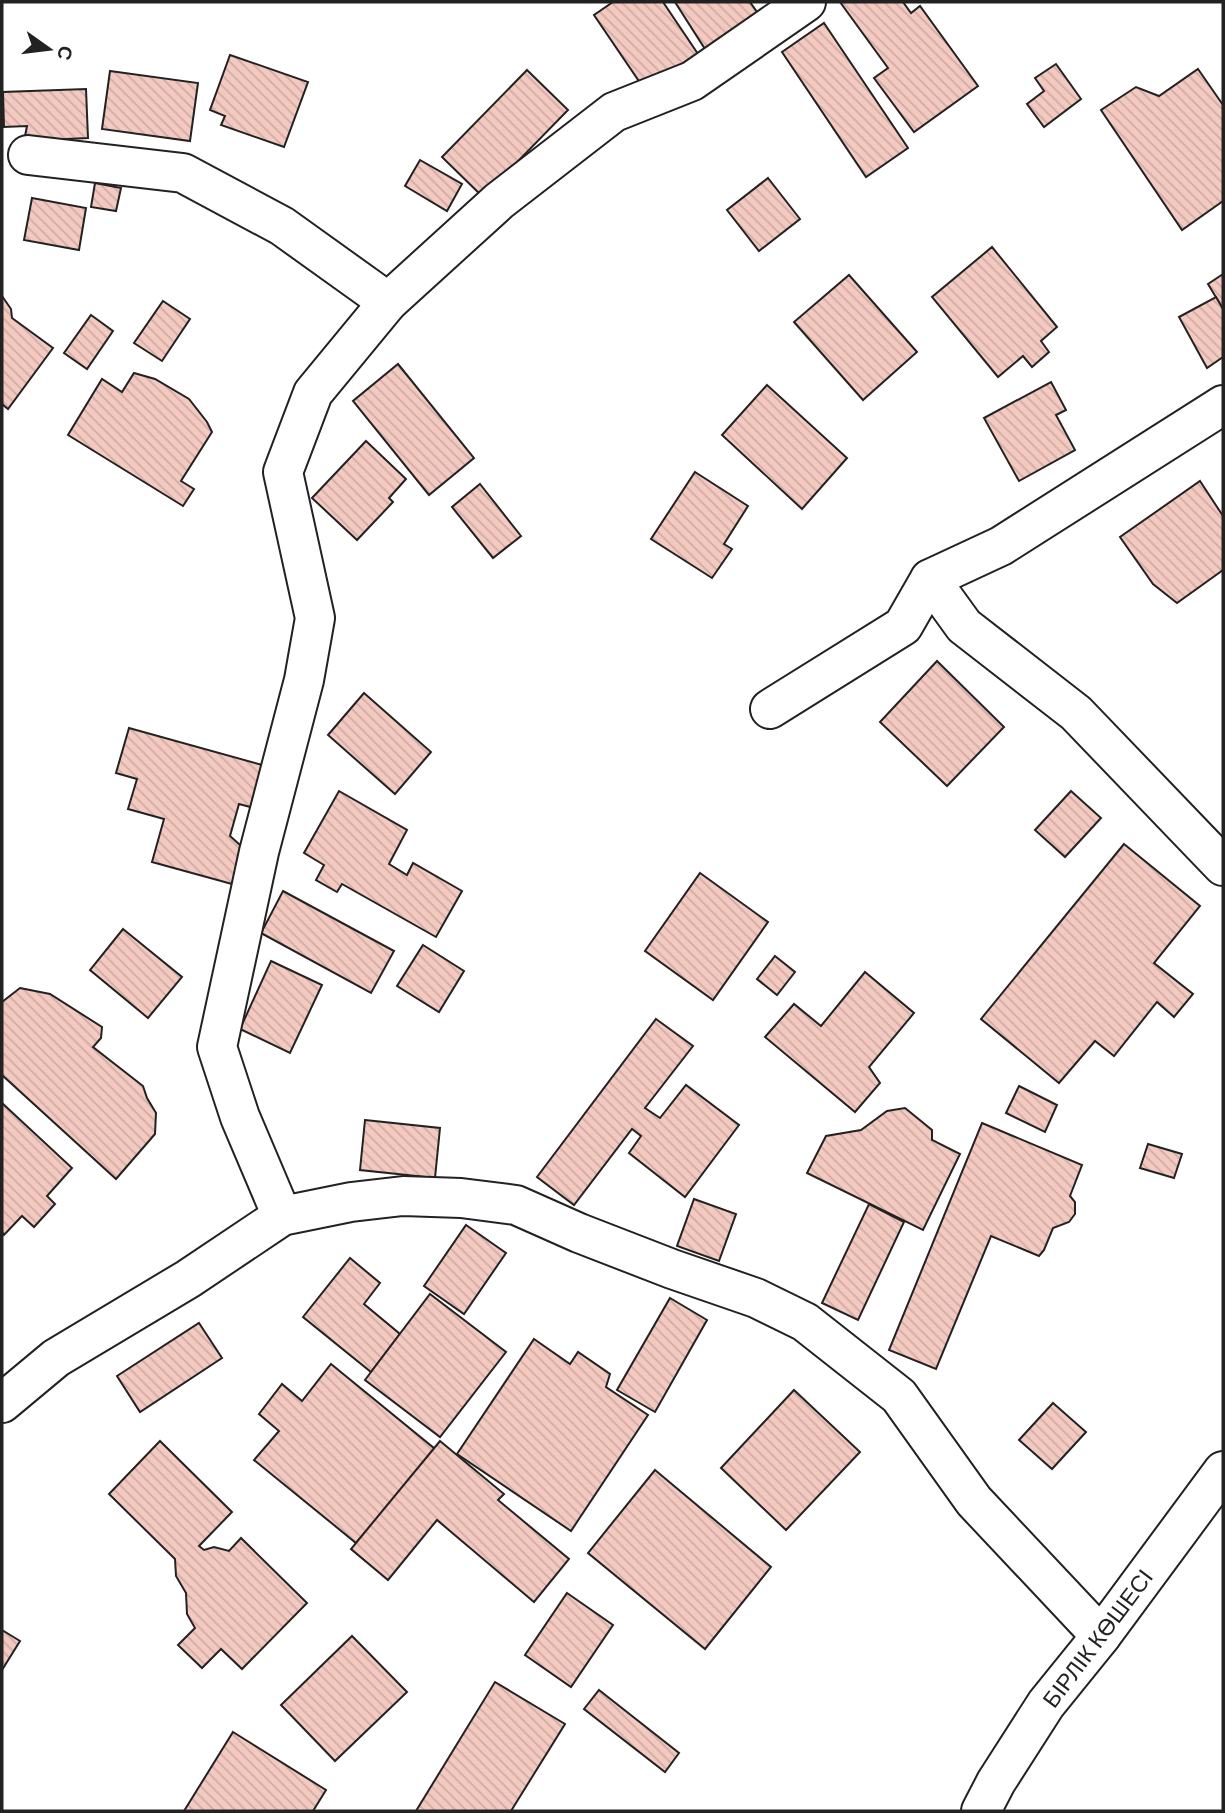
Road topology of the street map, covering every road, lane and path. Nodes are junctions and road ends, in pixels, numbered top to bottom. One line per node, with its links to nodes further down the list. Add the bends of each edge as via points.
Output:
1 (806, 2): 3 (street, via 692,81 614,113 499,201)
2 (28, 155): 3 (street, via 183,173 282,226)
3 (388, 302): 8 (street, via 313,393 283,472 315,618 217,1048)
4 (1223, 405): 5 (street, via 1001,546)
5 (930, 579): 6 (street, via 902,626); 7 (street, via 964,626 1076,713)
6 (770, 709)
7 (1223, 866)
8 (282, 1216): 9 (street, via 56,1358); 11 (street, via 403,1196 516,1205 756,1298 804,1322 899,1396 974,1501)
9 (2, 1403)
10 (1223, 1471): 11 (street, БІРЛІК КӨШЕСІ)
11 (1101, 1636): 12 (street, БІРЛІК КӨШЕСІ, via 1046,1704)
12 (981, 1811)

